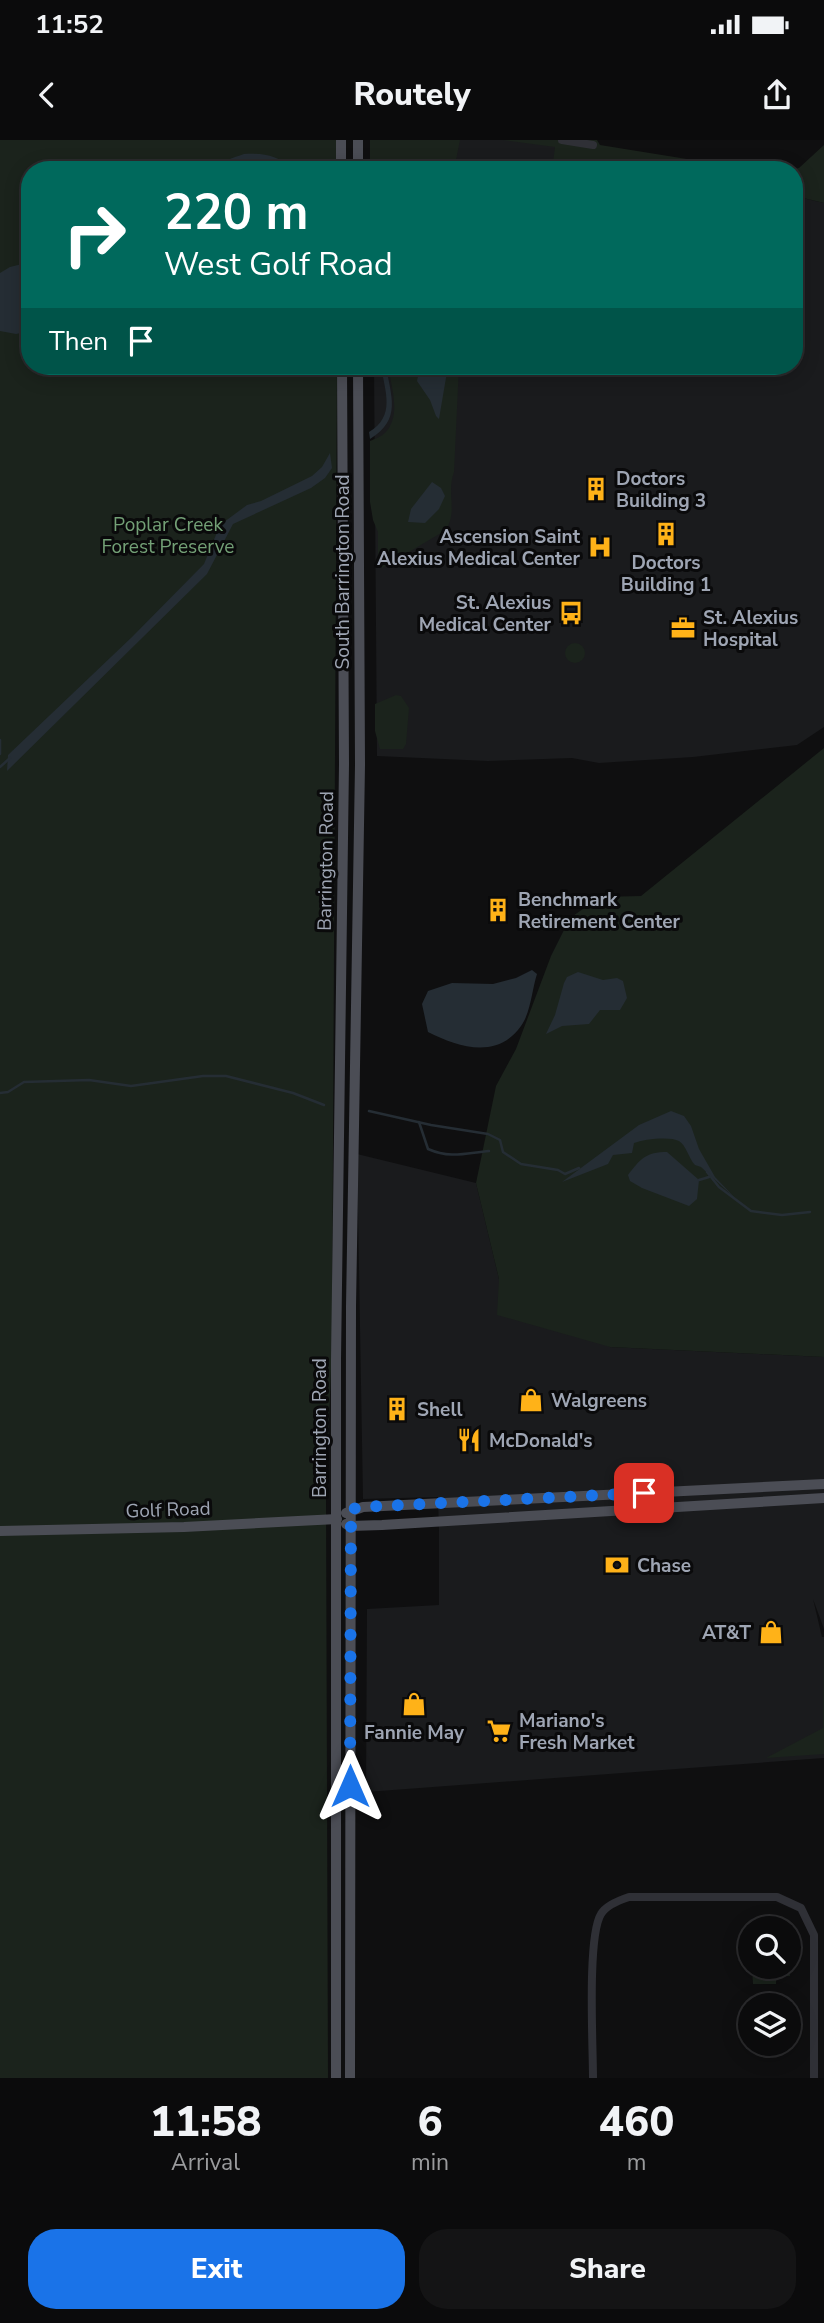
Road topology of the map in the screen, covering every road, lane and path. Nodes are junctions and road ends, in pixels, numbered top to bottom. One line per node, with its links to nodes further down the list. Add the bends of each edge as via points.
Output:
1 (341, 140): 5 (main road)
2 (358, 140): 6 (main road)
3 (562, 140): 4 (street)
4 (593, 145)
5 (341, 161)
6 (358, 161)
7 (342, 375): 9 (main road, South Barrington Road)
8 (358, 375): 10 (main road, South Barrington Road)
9 (344, 778): 14 (main road, Barrington Road)
10 (359, 778): 13 (main road, Barrington Road)
11 (824, 1484): 13 (main road)
12 (824, 1498): 15 (main road)
13 (351, 1509): 14 (main road); 15 (main road, Barrington Road)
14 (337, 1519): 15 (main road); 16 (main road, Golf Road); 17 (main road, Barrington Road)
15 (350, 1526): 18 (main road, Barrington Road)
16 (0, 1531)
17 (336, 2078)
18 (350, 2078)
19 (593, 2078): 20 (street, via 594,1936 602,1913 629,1897 777,1897 801,1908 814,1935)
20 (814, 2078)

